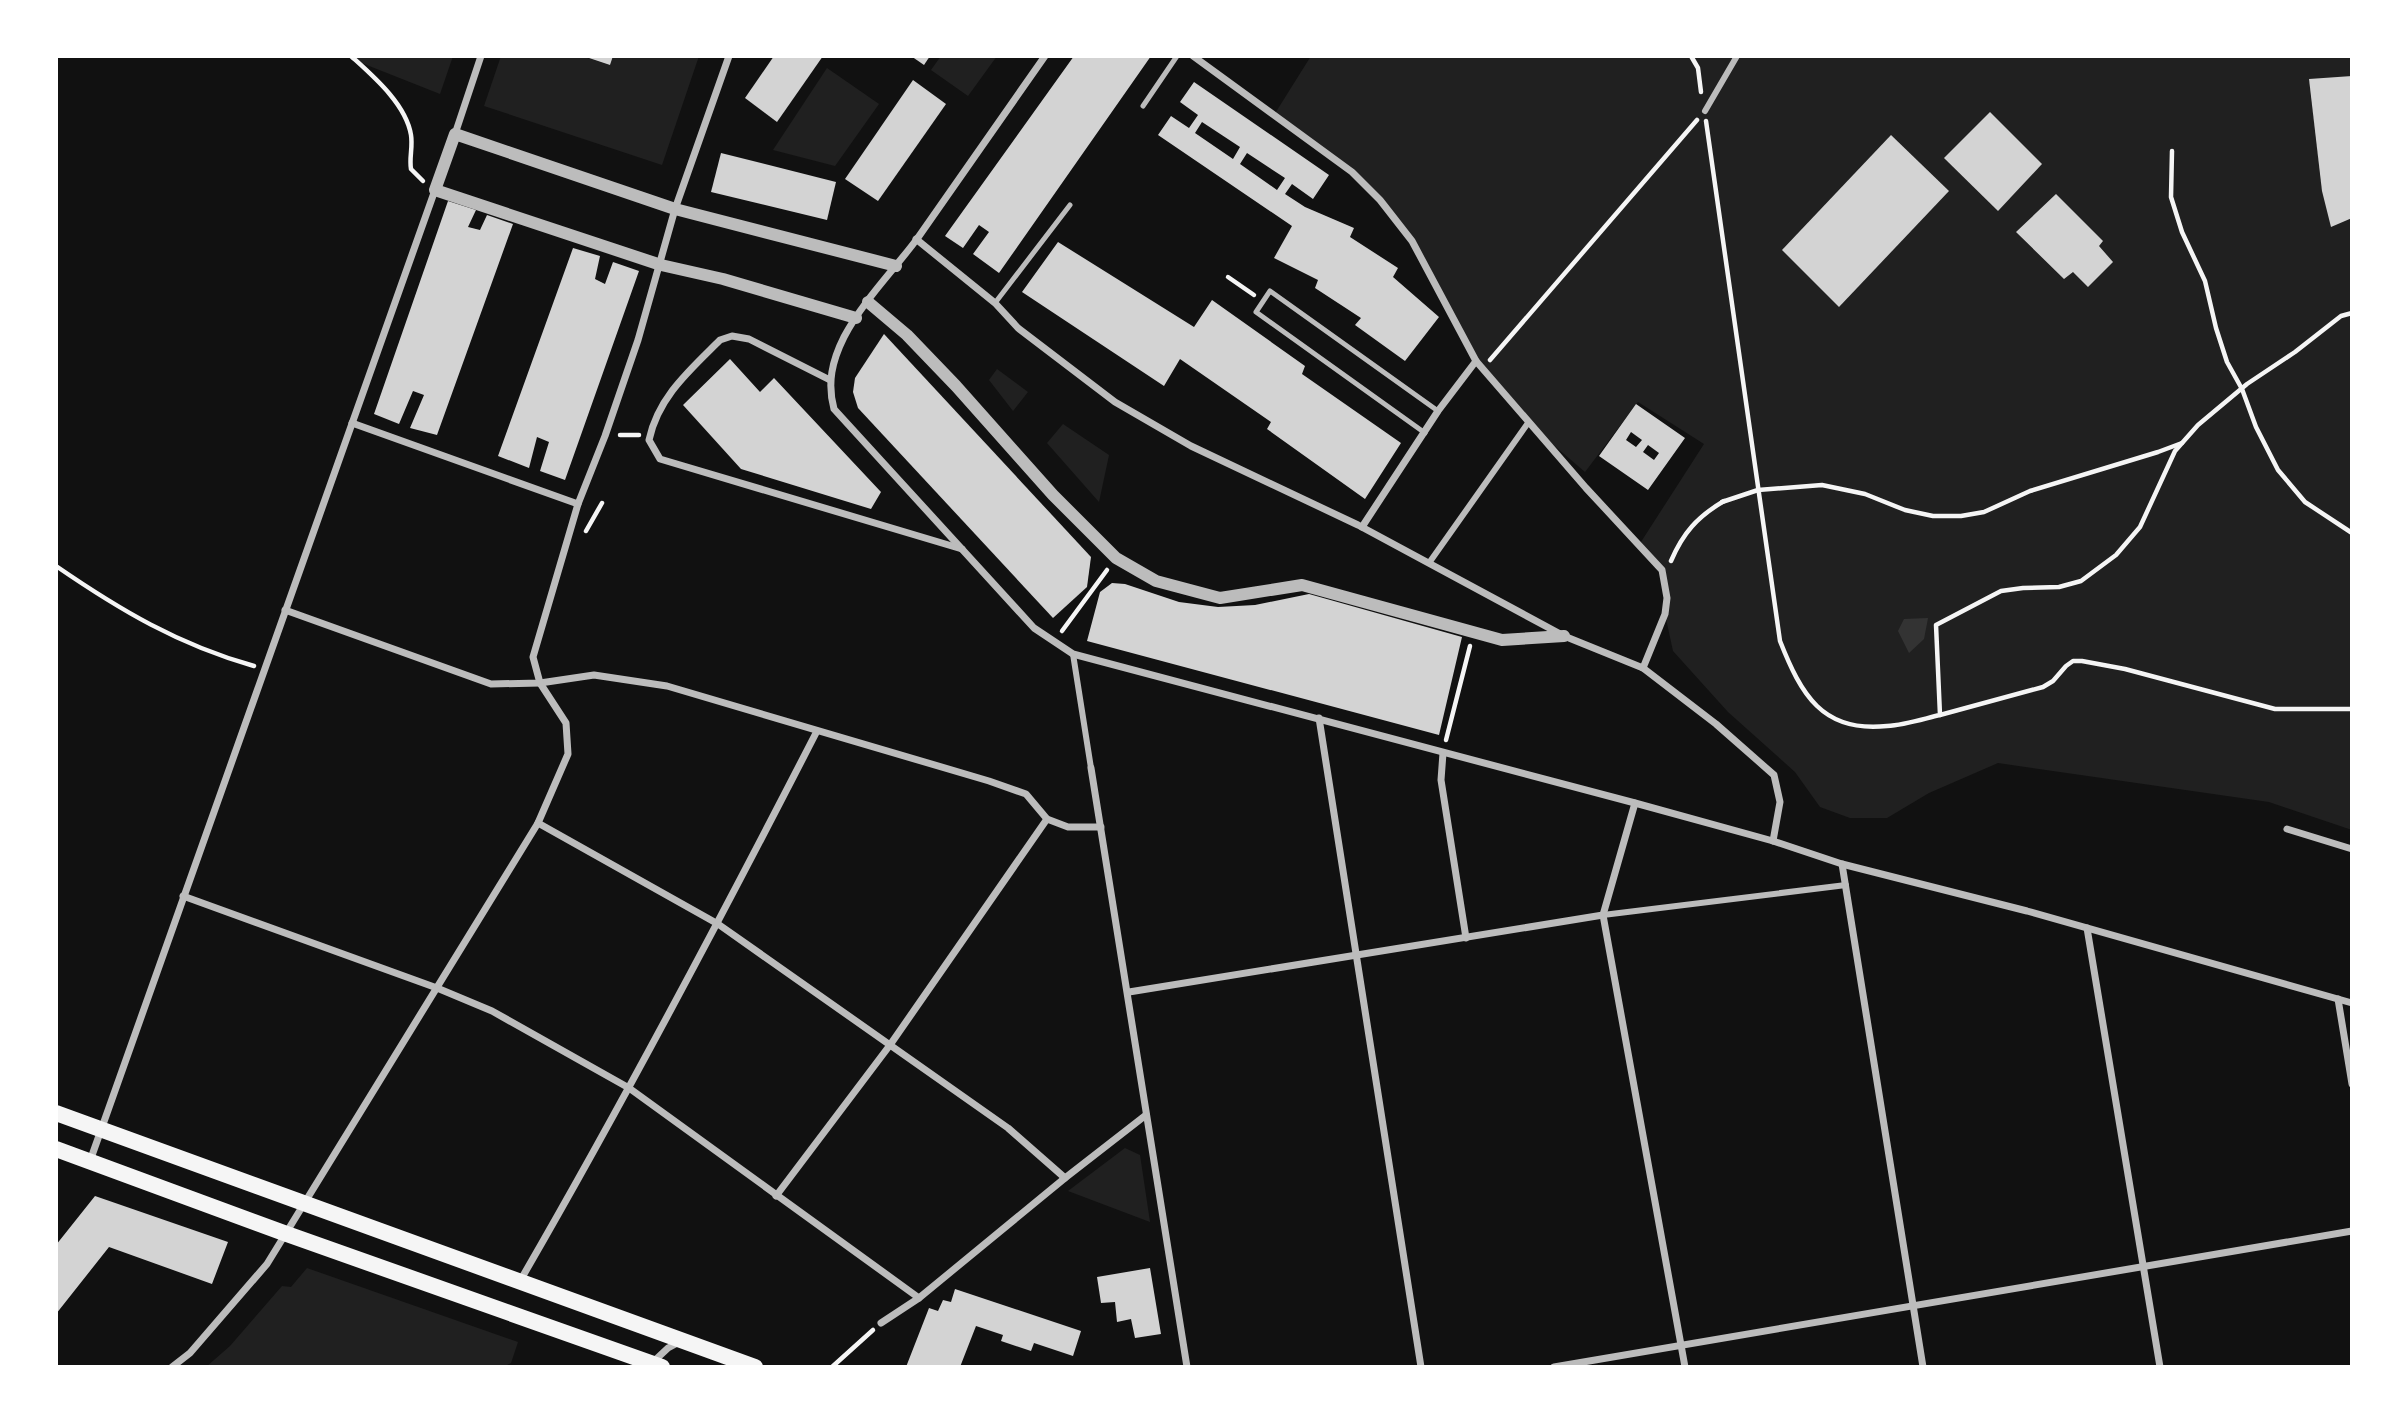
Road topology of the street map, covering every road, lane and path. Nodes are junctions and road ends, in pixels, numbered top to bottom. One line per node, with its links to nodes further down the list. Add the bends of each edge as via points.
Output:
1 (351, 56): 13 (path, via 402,111 412,139 411,169)
2 (481, 56): 11 (street)
3 (729, 56): 15 (street)
4 (1045, 56): 16 (street)
5 (1177, 56): 9 (lane)
6 (1193, 56): 25 (street, via 1352,172 1381,200 1412,242)
7 (1691, 56): 10 (path, via 1698,68)
8 (1737, 56): 10 (street)
9 (1143, 106)
10 (1704, 111): 26 (path); 36 (path)
11 (455, 134): 13 (street); 15 (street)
12 (2172, 151): 28 (path, via 2171,197 2205,281 2227,362)
13 (435, 190): 17 (street); 31 (street)
14 (1070, 205): 22 (lane)
15 (675, 209): 17 (street); 18 (street)
16 (916, 239): 18 (street); 22 (street)
17 (661, 265): 24 (street); 34 (street)
18 (896, 266): 20 (street)
19 (1228, 277): 21 (path)
20 (868, 302): 24 (street); 43 (street, via 907,335)
21 (1263, 302): 29 (lane, via 1270,291); 32 (lane, via 1256,312)
22 (995, 303): 39 (street, via 1018,328 1115,402 1191,446)
23 (2352, 313): 28 (path, via 2341,316)
24 (856, 318): 27 (street, via 844,337)
25 (1476, 361): 26 (street); 29 (street)
26 (1482, 369): 30 (street)
27 (830, 380): 33 (street, via 732,336 720,340 664,400); 42 (street, via 834,409)
28 (2242, 389): 35 (path); 40 (path, via 2278,470 2305,502)
29 (1438, 411): 32 (street)
30 (1528, 423): 44 (street); 46 (street, via 1662,570)
31 (352, 424): 38 (street); 47 (street)
32 (1425, 433): 39 (street)
33 (650, 434): 34 (path); 42 (street, via 660,459)
34 (605, 436): 38 (street)
35 (2183, 442): 36 (path, via 1961,516 1915,512 1822,485); 56 (path, via 2140,527 2116,555 2081,581 2001,591 1936,625)
36 (1758, 490): 46 (path, via 1722,502 1686,531); 56 (path, via 1780,641 1794,675 1811,699 1832,719 1859,726 1887,726)
37 (602, 503): 41 (path)
38 (578, 505): 54 (street, via 533,657)
39 (1362, 527): 44 (street)
40 (2352, 533)
41 (585, 534)
42 (963, 549): 50 (street, via 1034,628)
43 (1116, 558): 48 (street, via 1156,581 1220,598 1302,586); 50 (path)
44 (1429, 563): 49 (street)
45 (56, 566): 53 (path, via 152,627 220,657)
46 (1664, 584): 52 (street, via 1665,614)
47 (285, 610): 53 (street); 54 (street, via 491,684)
48 (1473, 632): 49 (street, via 1502,639); 59 (path)
49 (1564, 636): 52 (street)
50 (1055, 642): 51 (street)
51 (1073, 654): 57 (street); 60 (street)
52 (1643, 668): 66 (street, via 1774,775 1780,802)
53 (264, 669): 70 (street)
54 (540, 683): 58 (street, via 594,675 667,687); 63 (street, via 566,723 568,754)
55 (2352, 709): 56 (path, via 2275,709 2125,669 2073,661 2043,687)
56 (1940, 715)
57 (1319, 718): 59 (street); 75 (street)
58 (817, 730): 62 (street, via 1026,794); 72 (street)
59 (1443, 753): 61 (street); 74 (street, via 1441,780)
60 (1091, 768): 64 (street)
61 (1635, 803): 66 (street); 71 (street)
62 (1047, 818): 64 (street, via 1068,827); 80 (street)
63 (538, 823): 72 (street); 76 (street)
64 (1101, 827): 77 (street)
65 (2287, 829): 67 (street)
66 (1773, 841): 68 (street)
67 (2352, 849)
68 (1842, 864): 69 (street); 73 (street)
69 (1846, 885): 71 (street); 96 (street)
70 (183, 896): 76 (street); 85 (street)
71 (1603, 915): 74 (street); 99 (street)
72 (718, 924): 80 (street); 82 (street)
73 (2087, 928): 78 (street); 93 (street)
74 (1466, 938): 75 (street)
75 (1356, 956): 77 (street); 105 (street)
76 (437, 988): 82 (street, via 492,1011); 90 (street)
77 (1129, 992): 84 (street)
78 (2338, 999): 79 (street); 81 (street)
79 (2352, 1003)
80 (890, 1045): 88 (street, via 1008,1128); 89 (street)
81 (2352, 1084)
82 (629, 1088): 89 (street); 94 (street)
83 (56, 1113): 85 (main road)
84 (1146, 1115): 88 (street); 104 (street)
85 (102, 1129): 87 (street); 90 (main road)
86 (56, 1149): 87 (main road)
87 (90, 1161): 92 (main road)
88 (1065, 1178): 95 (street)
89 (776, 1196): 95 (street)
90 (305, 1203): 92 (street); 94 (main road)
91 (2352, 1231): 93 (street)
92 (284, 1233): 100 (main road); 101 (street, via 261,1271 190,1353)
93 (2143, 1268): 96 (street); 109 (street)
94 (520, 1281): 98 (main road)
95 (919, 1298): 97 (street)
96 (1913, 1305): 99 (street); 108 (street)
97 (881, 1323): 103 (path)
98 (682, 1340): 100 (street, via 668,1348); 102 (main road)
99 (1681, 1346): 106 (street); 107 (street)
100 (655, 1366)
101 (172, 1367)
102 (755, 1367)
103 (832, 1367)
104 (1187, 1367)
105 (1421, 1367)
106 (1554, 1367)
107 (1685, 1367)
108 (1923, 1367)
109 (2160, 1367)

